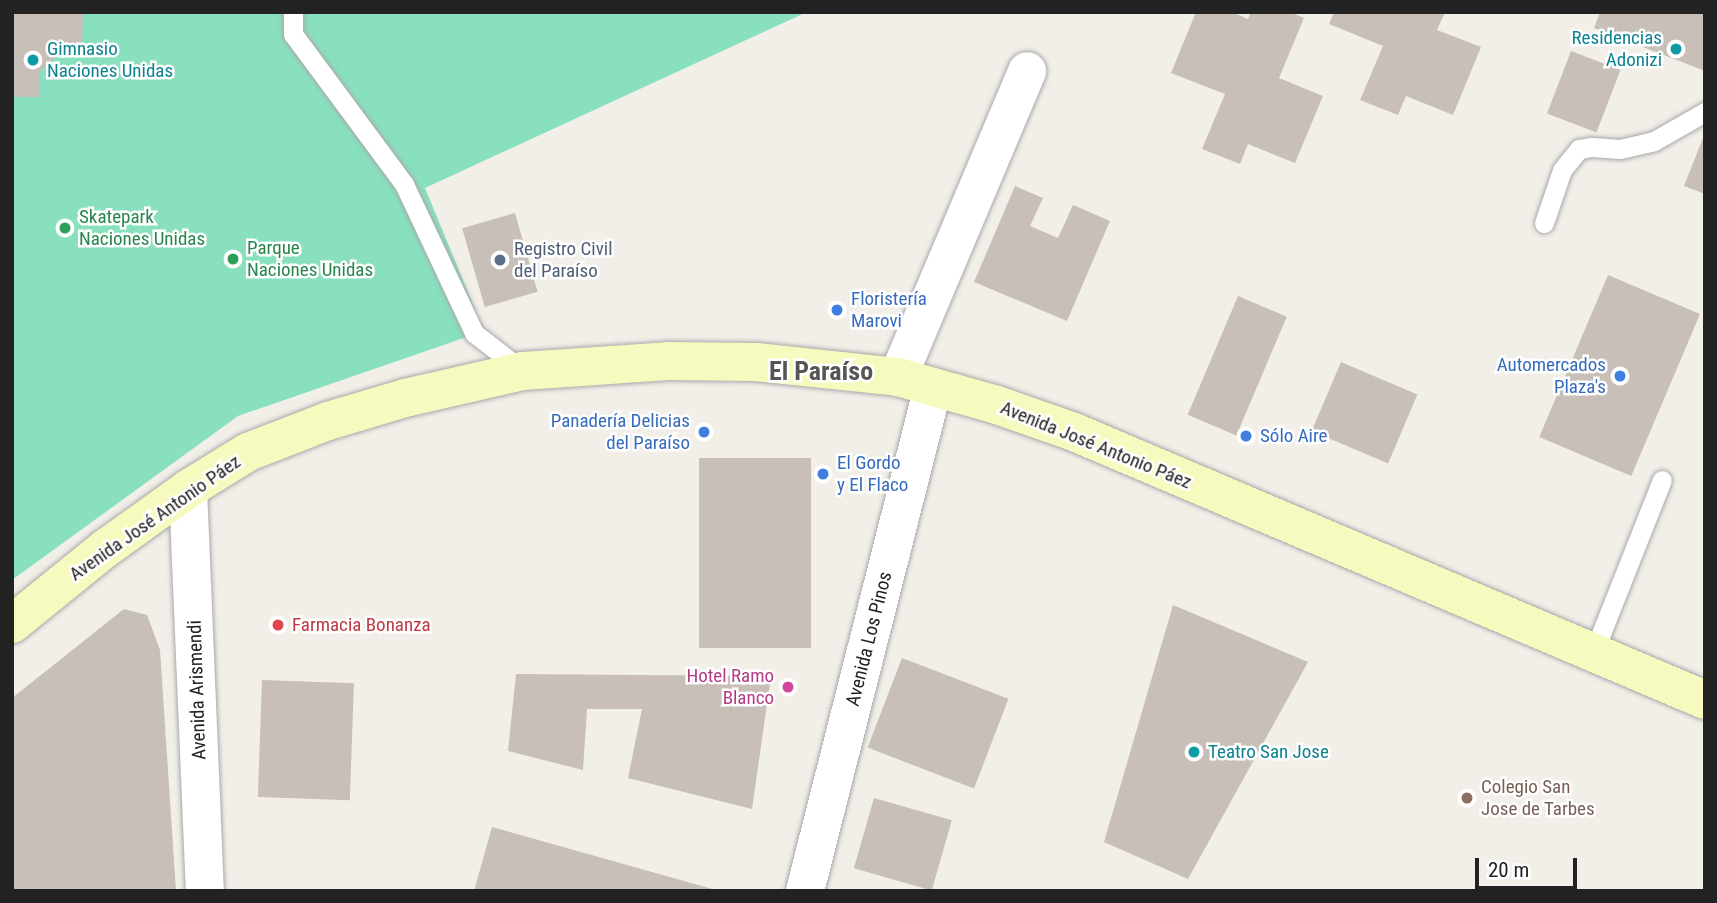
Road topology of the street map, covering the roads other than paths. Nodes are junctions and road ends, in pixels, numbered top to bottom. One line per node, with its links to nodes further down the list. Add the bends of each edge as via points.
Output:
1 (293, 12): 5 (lane, via 293,34 404,184 474,333)
2 (1027, 71): 6 (street, Avenida Los Pinos)
3 (1705, 112): 4 (lane, via 1654,141 1620,149 1579,149 1562,170)
4 (1544, 223)
5 (523, 371): 6 (main road, Avenida José Antonio Páez, via 668,361 756,362); 8 (main road, Avenida José Antonio Páez, via 328,421 248,452)
6 (916, 382): 10 (main road, Avenida José Antonio Páez, via 1074,432); 15 (street, Avenida Los Pinos)
7 (1662, 480): 10 (lane)
8 (188, 489): 9 (main road, Avenida José Antonio Páez); 14 (street, Avenida Arismendi)
9 (12, 624)
10 (1593, 654): 11 (main road, Avenida José Antonio Páez)
11 (1633, 672): 12 (main road); 13 (main road, Avenida José Antonio Páez)
12 (1705, 673)
13 (1705, 700)
14 (205, 891)
15 (805, 891)

